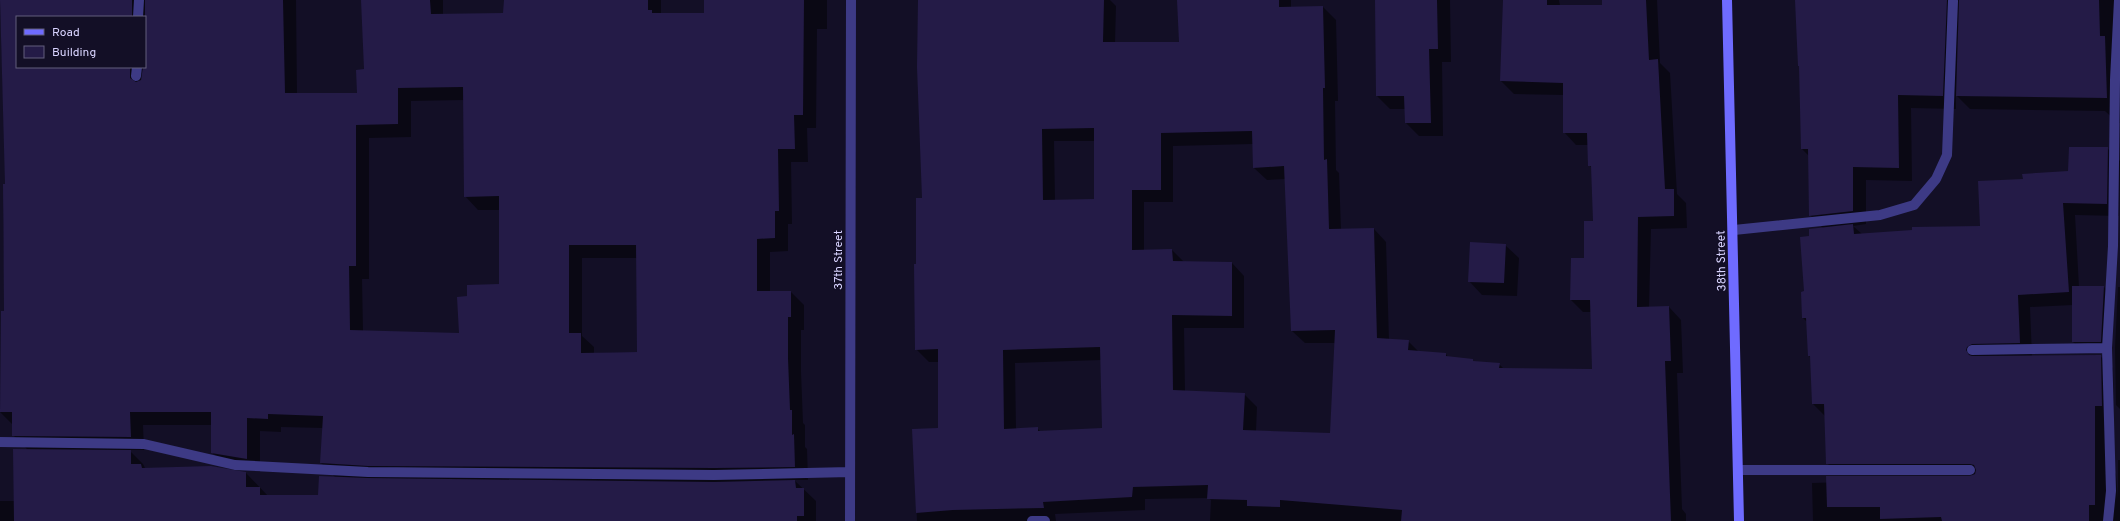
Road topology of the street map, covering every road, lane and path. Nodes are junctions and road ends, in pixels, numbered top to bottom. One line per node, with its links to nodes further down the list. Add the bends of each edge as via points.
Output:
1 (139, 0): 6 (street)
2 (851, 0): 13 (street, 37th Street)
3 (1728, 0): 7 (main road, 38th Street)
4 (2119, 0): 8 (street)
5 (1953, 1): 7 (street, via 1947,155 1936,179 1914,205 1880,215)
6 (138, 16)
7 (1734, 230): 11 (main road, 38th Street)
8 (2107, 348): 9 (street); 18 (street, via 2111,491)
9 (1972, 350)
10 (0, 442): 13 (street, via 144,444 235,465 368,472 714,475)
11 (1738, 470): 12 (street); 17 (main road, 38th Street)
12 (1970, 470)
13 (850, 472): 14 (street, 37th Street)
14 (850, 521)
15 (1032, 521): 16 (street)
16 (1045, 521)
17 (1739, 521)
18 (2108, 521)

